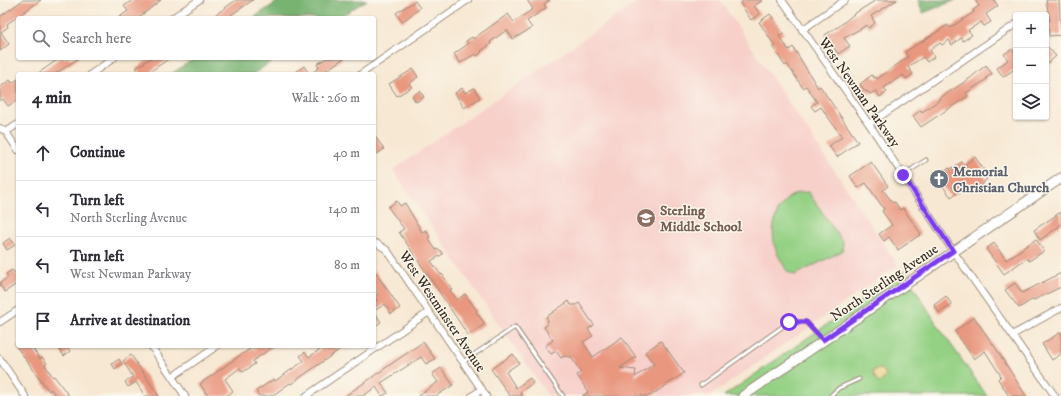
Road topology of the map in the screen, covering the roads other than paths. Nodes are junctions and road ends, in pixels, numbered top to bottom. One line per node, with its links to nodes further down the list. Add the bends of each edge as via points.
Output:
1 (199, 0): 5 (street)
2 (468, 0): 10 (street)
3 (782, 0): 7 (street, West Newman Parkway)
4 (845, 0): 7 (street)
5 (175, 16)
6 (1013, 26): 11 (street)
7 (802, 30): 11 (street, West Newman Parkway)
8 (111, 60): 9 (street)
9 (94, 72)
10 (364, 72)
11 (869, 124): 17 (street, West Newman Parkway)
12 (16, 125): 14 (street)
13 (0, 128): 14 (street)
14 (6, 132): 15 (street)
15 (16, 147)
16 (926, 160): 17 (lane)
17 (903, 175): 20 (street, West Newman Parkway)
18 (1061, 178): 20 (main road, North Sterling Avenue)
19 (376, 244): 23 (street, West Westminster Avenue, via 386,250)
20 (953, 251): 25 (street, West Newman Parkway); 26 (main road, North Sterling Avenue)
21 (1061, 308): 25 (street)
22 (16, 311): 24 (street)
23 (429, 312): 30 (street, West Westminster Avenue); 37 (street)
24 (0, 322)
25 (1012, 335): 43 (street, West Newman Parkway)
26 (823, 340): 33 (lane, via 806,322 789,322); 41 (main road, North Sterling Avenue)
27 (152, 348): 31 (street)
28 (214, 348): 31 (street)
29 (0, 359): 35 (street)
30 (463, 362): 34 (street, West Westminster Avenue); 40 (lane, via 515,327)
31 (172, 377): 36 (street)
32 (859, 379): 42 (lane, via 838,388)
33 (701, 385)
34 (482, 389): 38 (street); 39 (street, West Westminster Avenue)
35 (25, 396)
36 (185, 396)
37 (306, 396)
38 (472, 396)
39 (486, 396)
40 (563, 396)
41 (743, 396)
42 (830, 396)
43 (1055, 396)

